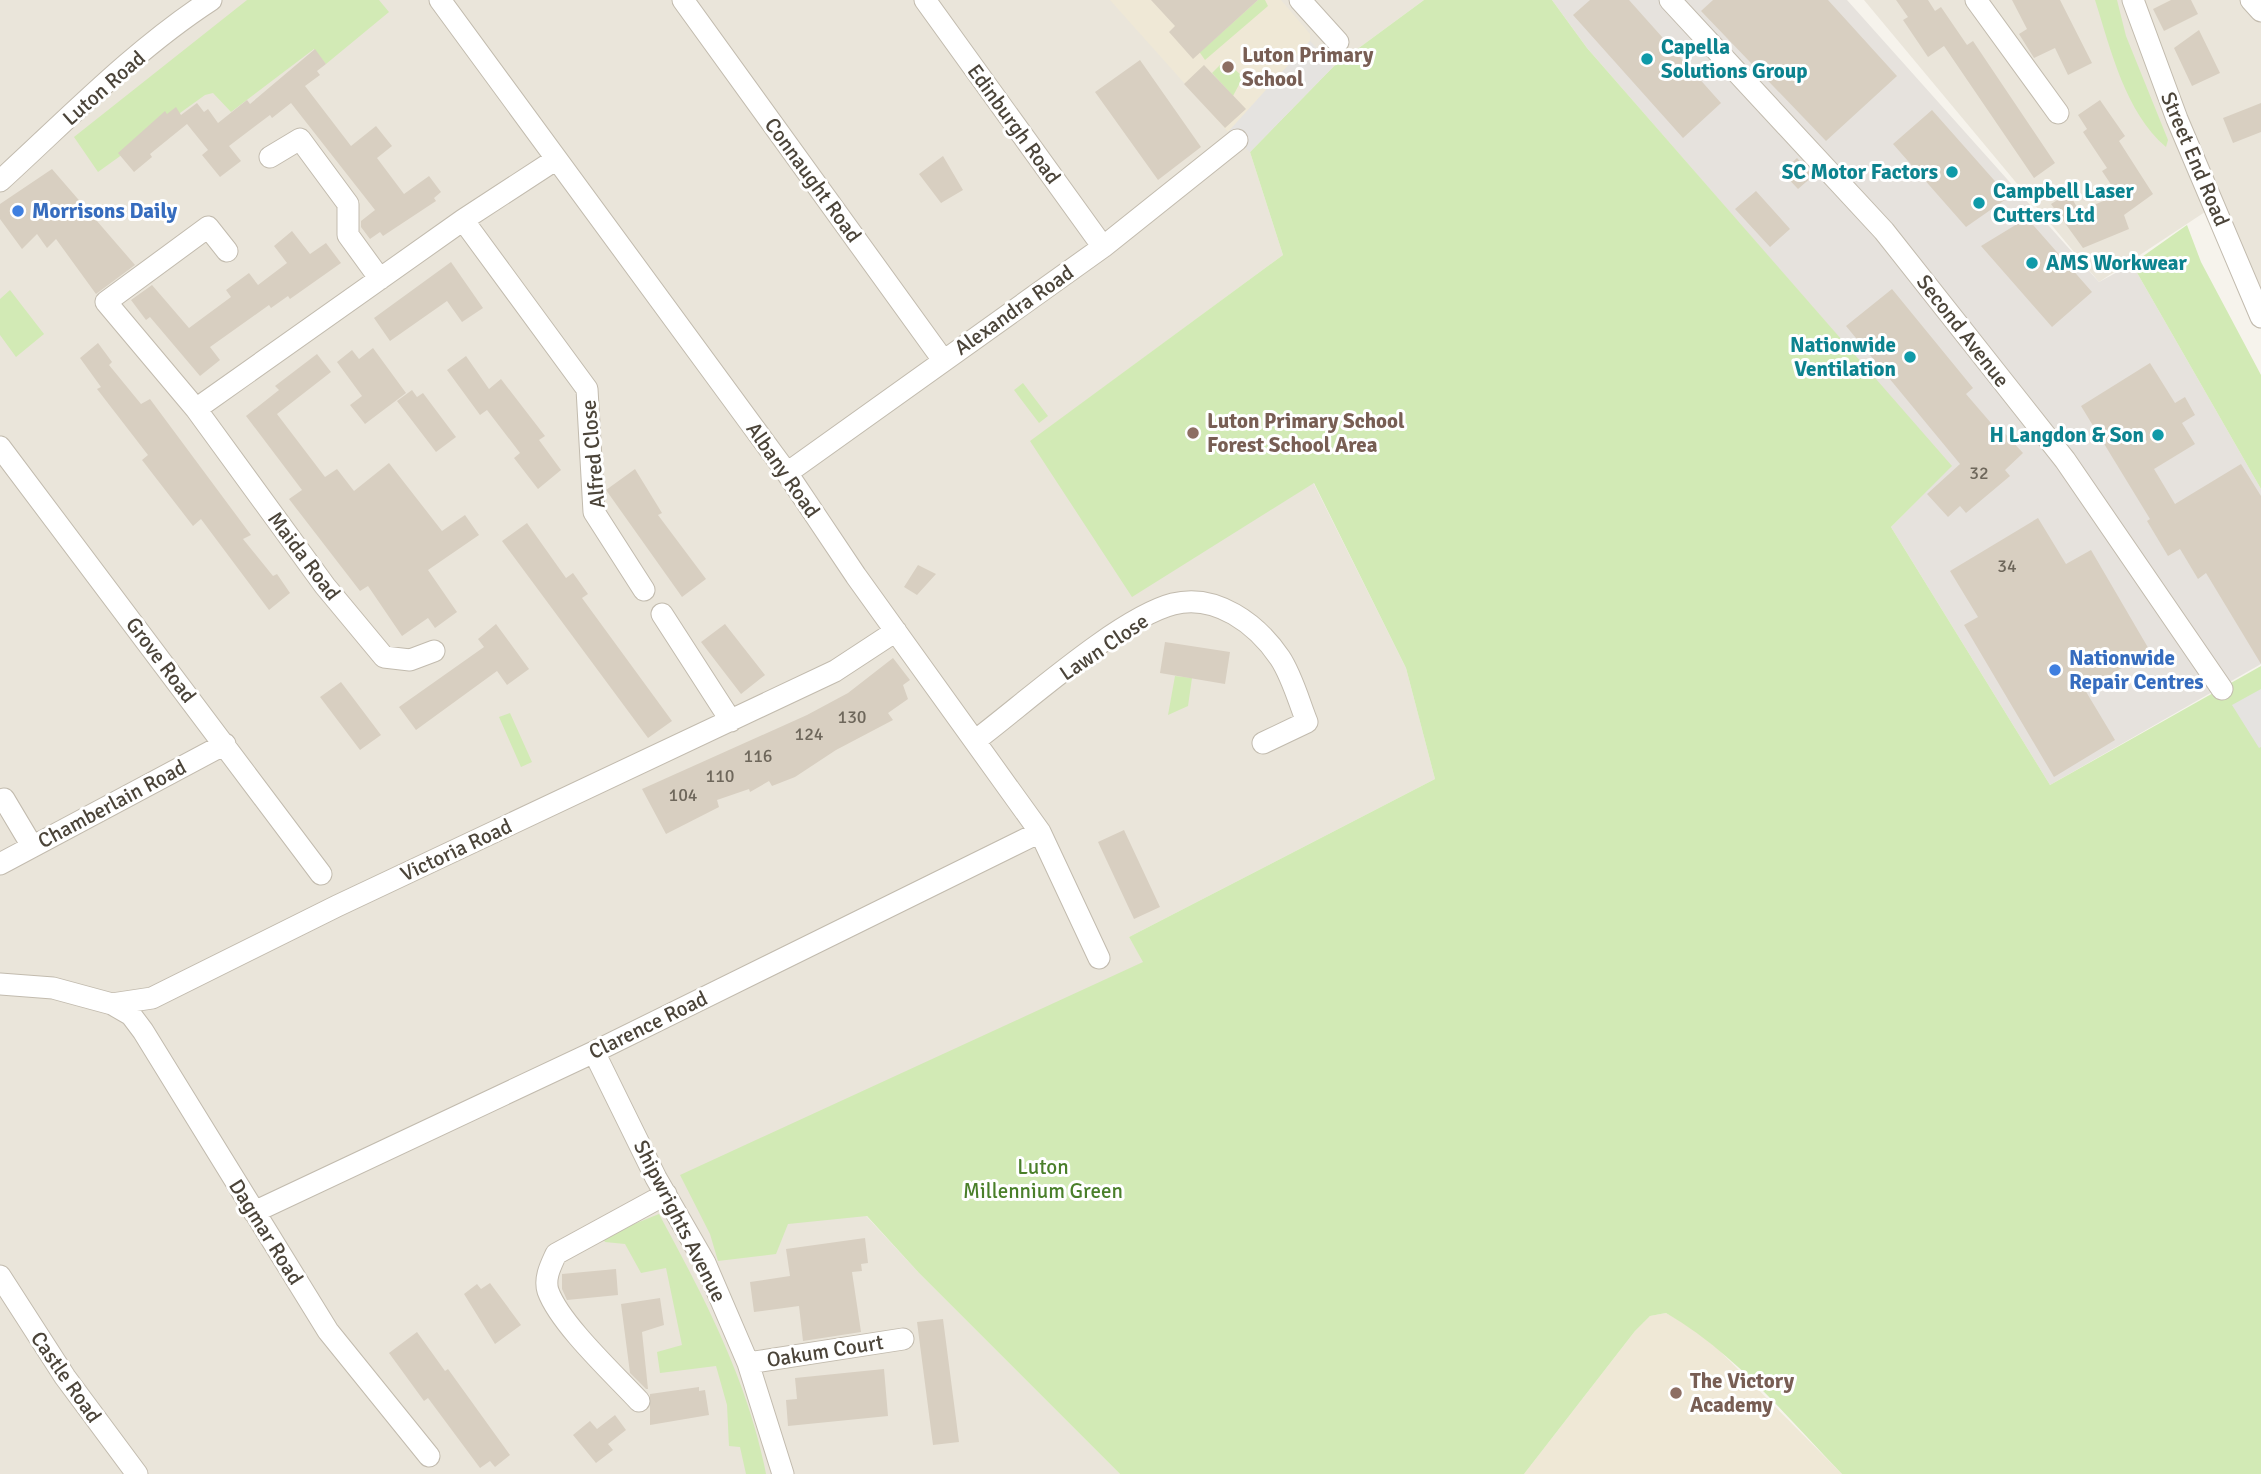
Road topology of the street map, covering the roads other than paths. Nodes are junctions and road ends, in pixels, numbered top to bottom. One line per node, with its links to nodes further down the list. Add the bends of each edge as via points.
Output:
1 (211, 0): 16 (street, Luton Road, via 96,92)
2 (440, 0): 15 (street, Albany Road)
3 (682, 0): 22 (street, Connaught Road)
4 (925, 0): 18 (street, Edinburgh Road)
5 (1300, 0): 11 (street)
6 (1670, 0): 30 (street, Second Avenue, via 1884,231 2065,460)
7 (1976, 0): 12 (street)
8 (2133, 0): 21 (street, Street End Road, via 2177,119)
9 (2251, 0): 10 (street)
10 (2261, 11)
11 (1338, 42)
12 (2059, 113)
13 (1237, 141): 18 (street, Alexandra Road)
14 (270, 157): 20 (street, via 300,139 348,204 348,234)
15 (555, 160): 17 (street); 25 (street, Albany Road)
16 (0, 181)
17 (464, 220): 20 (street); 26 (street, Alfred Close, via 587,389 594,512)
18 (1103, 247): 22 (street, Alexandra Road)
19 (228, 251): 23 (street, Maida Road, via 208,227 106,302)
20 (380, 279): 23 (street)
21 (2261, 317)
22 (943, 360): 25 (street, Alexandra Road)
23 (196, 409): 29 (street, Maida Road, via 325,586 384,657 410,660)
24 (2, 454): 34 (street, Grove Road)
25 (787, 472): 28 (street, Albany Road)
26 (644, 590)
27 (662, 614): 31 (street)
28 (897, 631): 31 (street, Victoria Road, via 835,671); 32 (street, Albany Road)
29 (435, 650)
30 (2222, 689)
31 (732, 721): 42 (street, Victoria Road, via 152,998)
32 (976, 740): 33 (street, Lawn Close, via 1110,638 1171,605 1191,602 1238,616 1261,634 1281,660 1307,722); 36 (street, Albany Road)
33 (1263, 743)
34 (225, 744): 37 (street, Chamberlain Road); 39 (street, Grove Road)
35 (4, 799): 37 (street)
36 (1040, 832): 40 (street, Albany Road); 43 (street, Clarence Road)
37 (32, 846): 38 (street, Chamberlain Road)
38 (0, 864)
39 (321, 874)
40 (1099, 958)
41 (0, 984): 42 (street, Victoria Road, via 53,988)
42 (111, 1004): 45 (street, Dagmar Road, via 131,1015 143,1031)
43 (594, 1052): 44 (street, Shipwrights Avenue); 45 (street, Clarence Road)
44 (666, 1194): 48 (street, Shipwrights Avenue, via 705,1263); 49 (street, via 556,1254 548,1271 547,1289 567,1321)
45 (254, 1212): 50 (street, Dagmar Road, via 328,1331)
46 (0, 1276): 51 (street, Castle Road, via 65,1377)
47 (903, 1339): 48 (street, Oakum Court)
48 (748, 1363): 52 (street, Shipwrights Avenue)
49 (639, 1401)
50 (429, 1456)
51 (137, 1474)
52 (783, 1474)

